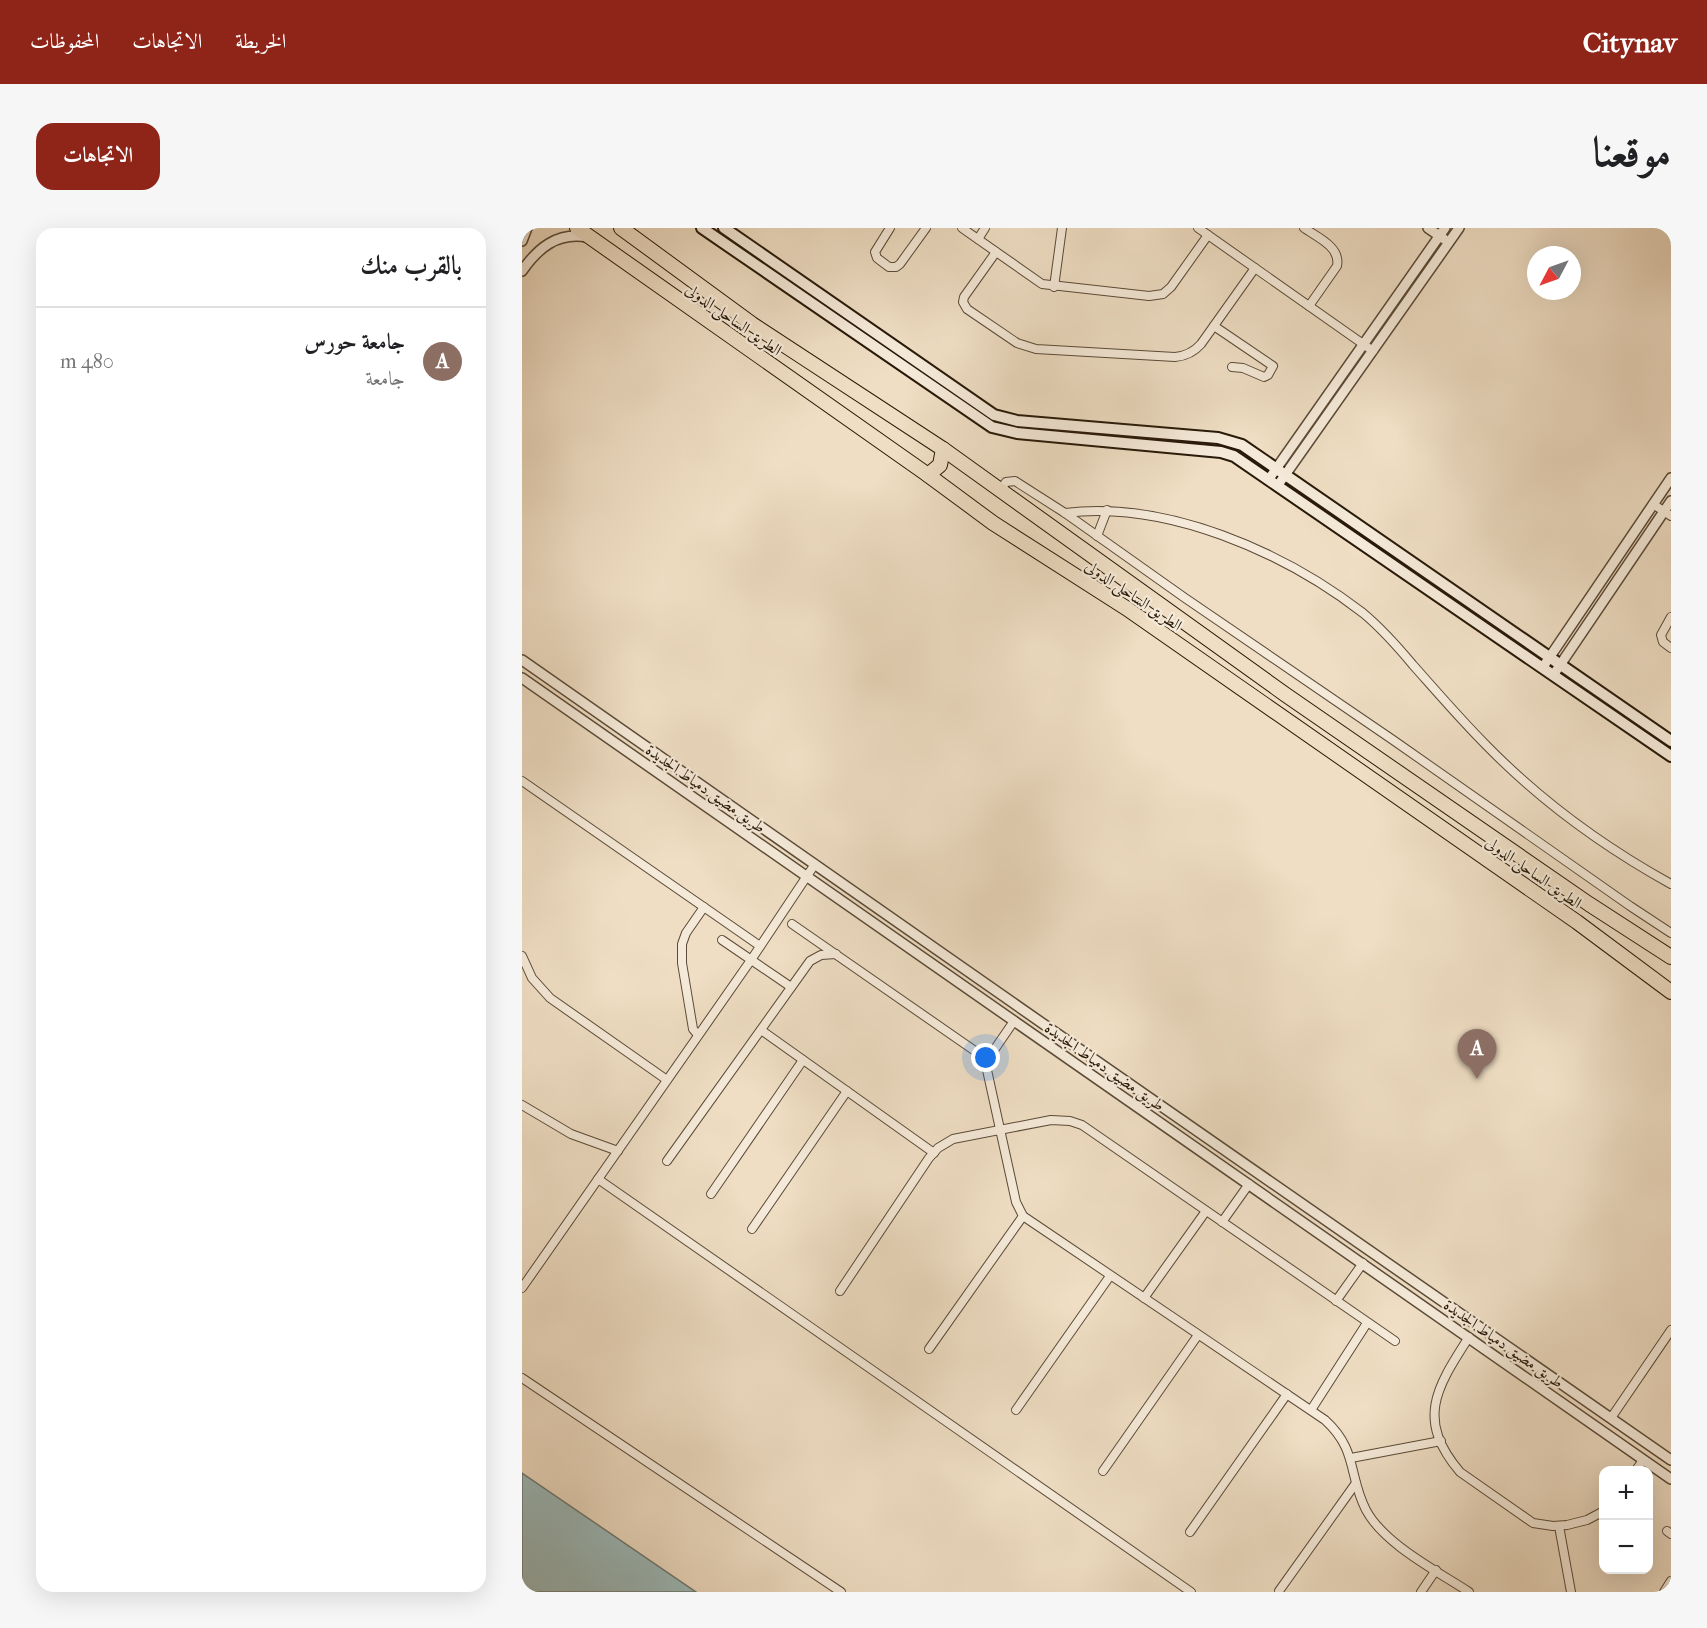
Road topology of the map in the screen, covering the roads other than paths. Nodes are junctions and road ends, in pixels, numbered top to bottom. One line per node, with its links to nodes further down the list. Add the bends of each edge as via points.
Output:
1 (527, 228): 19 (street)
2 (577, 228): 17 (highway, الطريق الساحلى الدولى)
3 (621, 228): 30 (highway, الطريق الساحلى الدولى, via 752,324)
4 (702, 228): 34 (main road, via 992,427 1017,433 1221,452 1240,459)
5 (724, 228): 31 (main road, via 994,415 1017,421 1224,439 1242,445)
6 (890, 228): 7 (street, via 875,252 877,258 891,267 900,264)
7 (926, 228)
8 (962, 228): 18 (street)
9 (985, 228): 18 (street)
10 (1062, 228): 24 (street)
11 (1198, 228): 16 (street)
12 (1304, 228): 25 (street, via 1334,249 1338,259)
13 (1428, 228): 15 (street)
14 (1455, 229): 20 (street)
15 (1442, 232): 20 (street); 27 (street)
16 (1208, 235): 22 (street); 24 (street, via 1171,287 1158,296)
17 (590, 237): 23 (street, via 567,237 549,243 531,257); 32 (highway, الطريق الساحلى الدولى)
18 (978, 239): 21 (street)
19 (522, 241)
20 (1449, 243): 28 (street)
21 (996, 252): 24 (street, via 1039,282); 26 (street, via 964,297 964,305 1024,347 1180,356 1196,349)
22 (1255, 268): 25 (street); 26 (street)
23 (522, 271)
24 (1054, 287)
25 (1309, 306): 27 (street)
26 (1214, 326): 29 (street, via 1273,365 1264,377)
27 (1364, 344): 28 (street); 31 (street)
28 (1373, 351): 31 (street)
29 (1232, 367)
30 (943, 449): 32 (highway, via 943,460); 35 (highway, الطريق الساحلى الدولى)
31 (1281, 471): 34 (street); 44 (main road)
32 (928, 475): 68 (highway, الطريق الساحلى الدولى, via 1577,922)
33 (1671, 478): 37 (street)
34 (1274, 482): 47 (main road)
35 (1000, 490): 39 (street, via 1006,482 1015,481); 64 (highway, الطريق الساحلى الدولى, via 1278,689)
36 (1671, 501): 40 (street)
37 (1653, 504): 40 (street); 44 (street)
38 (1107, 510): 39 (street); 41 (street); 57 (street, via 1150,515 1215,533 1293,566 1364,614 1525,782 1562,813)
39 (1065, 513): 41 (street)
40 (1667, 514): 46 (street)
41 (1097, 536): 60 (street)
42 (1671, 617): 43 (street, via 1661,635)
43 (1671, 648)
44 (1550, 657): 46 (main road); 47 (street)
45 (522, 660): 50 (street, طريق مضيق دمياط الجديدة)
46 (1560, 664): 48 (street); 52 (main road)
47 (1543, 667): 48 (main road)
48 (1554, 674): 53 (main road)
49 (522, 678): 51 (street, طريق مضيق دمياط الجديدة)
50 (593, 709): 51 (street); 55 (street, طريق مضيق دمياط الجديدة)
51 (585, 722): 56 (street, طريق مضيق دمياط الجديدة)
52 (1671, 741)
53 (1671, 756)
54 (522, 781): 58 (street)
55 (815, 864): 56 (street); 72 (street, طريق مضيق دمياط الجديدة)
56 (807, 876): 62 (street); 69 (street, طريق مضيق دمياط الجديدة)
57 (1671, 884)
58 (704, 907): 62 (street); 71 (street, via 686,933 682,950 693,1029)
59 (792, 924): 63 (street)
60 (1671, 933)
61 (722, 940): 65 (street)
62 (760, 946): 65 (street)
63 (836, 954): 67 (street, via 813,958); 75 (street)
64 (1671, 957)
65 (751, 960): 67 (street); 71 (street)
66 (523, 961): 76 (street, via 550,998)
67 (791, 987): 70 (street)
68 (1671, 992)
69 (1014, 1021): 73 (street, طريق مضيق دمياط الجديدة); 75 (street)
70 (761, 1030): 74 (street); 82 (street)
71 (698, 1035): 76 (street)
72 (1072, 1044): 73 (street); 102 (street, طريق مضيق دمياط الجديدة)
73 (1065, 1057): 84 (street, طريق مضيق دمياط الجديدة)
74 (803, 1060): 77 (street); 85 (street)
75 (988, 1060): 79 (street, via 987,1074)
76 (667, 1080): 80 (street)
77 (847, 1091): 81 (street); 89 (street)
78 (522, 1105): 80 (street, via 571,1134)
79 (999, 1130): 81 (street, via 953,1139); 86 (street, via 1051,1120 1076,1123); 87 (street)
80 (618, 1151): 83 (street)
81 (934, 1153): 93 (street)
82 (667, 1161)
83 (598, 1179): 92 (street); 123 (street)
84 (1249, 1184): 88 (street); 90 (street, طريق مضيق دمياط الجديدة)
85 (711, 1194)
86 (1206, 1211): 88 (street); 94 (street)
87 (1023, 1216): 91 (street); 101 (street)
88 (1222, 1222): 95 (street)
89 (752, 1229)
90 (1363, 1263): 95 (street); 99 (street, طريق مضيق دمياط الجديدة)
91 (1110, 1276): 94 (street); 106 (street)
92 (522, 1288)
93 (840, 1291)
94 (1144, 1298): 98 (street)
95 (1336, 1301): 96 (street)
96 (1367, 1323): 100 (street); 107 (street)
97 (1671, 1330): 108 (street)
98 (1198, 1335): 105 (street); 114 (street)
99 (1469, 1337): 103 (street, طريق مضيق دمياط الجديدة); 109 (street, via 1438,1390 1434,1416)
100 (1395, 1341)
101 (929, 1350)
102 (1527, 1360): 103 (street); 108 (street, طريق مضيق دمياط الجديدة)
103 (1520, 1372): 111 (street, طريق مضيق دمياط الجديدة)
104 (522, 1378): 122 (street)
105 (1287, 1394): 107 (street); 119 (street)
106 (1016, 1410)
107 (1311, 1410): 110 (street, via 1338,1433)
108 (1611, 1418): 112 (street, طريق مضيق دمياط الجديدة)
109 (1441, 1441): 110 (street); 118 (street, via 1460,1472 1533,1523)
110 (1351, 1458): 116 (street)
111 (1643, 1460): 113 (street); 115 (street, طريق مضيق دمياط الجديدة)
112 (1671, 1460)
113 (1639, 1466)
114 (1103, 1472)
115 (1671, 1479)
116 (1356, 1483): 120 (street, via 1366,1509 1382,1532); 124 (street)
117 (1599, 1513): 118 (street)
118 (1559, 1526): 127 (street)
119 (1190, 1532)
120 (1436, 1570): 125 (street); 126 (street)
121 (1671, 1581): 128 (street)
122 (841, 1592)
123 (1191, 1592)
124 (1279, 1592)
125 (1421, 1592)
126 (1469, 1592)
127 (1571, 1592)
128 (1664, 1592)

